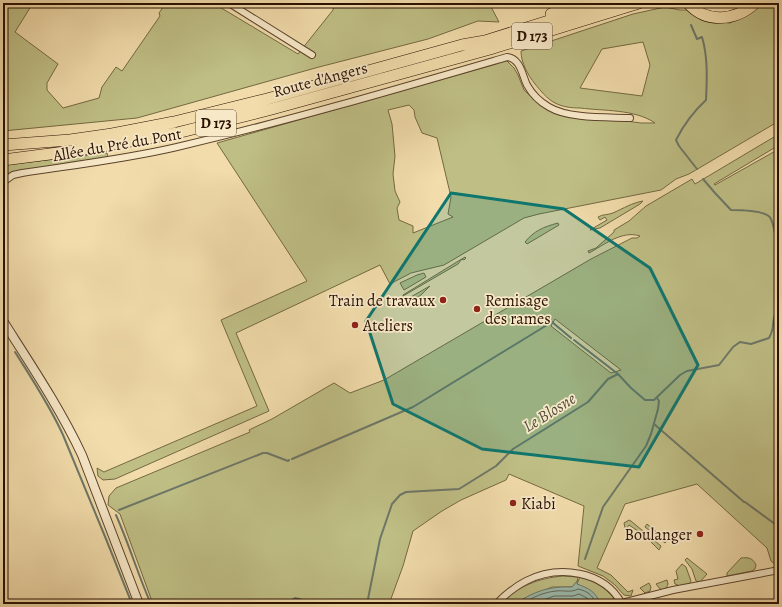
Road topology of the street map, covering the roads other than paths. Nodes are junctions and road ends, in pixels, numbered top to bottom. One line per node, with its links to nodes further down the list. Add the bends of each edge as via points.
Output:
1 (229, 3): 8 (street)
2 (574, 3): 7 (highway, via 554,14)
3 (606, 3): 7 (highway, Route d'Angers / D 173, via 485,41)
4 (640, 3): 11 (highway, Route d'Angers / D 173, via 490,49 184,131 73,151)
5 (688, 3): 6 (highway, via 706,16 724,18 742,13)
6 (755, 3)
7 (462, 45): 10 (highway, Route d'Angers / D 173, via 174,122 70,140)
8 (312, 55)
9 (630, 118): 12 (street, Allée du Pré du Pont, via 579,115 556,110 535,96 527,85 518,63 507,57 421,83 176,147 22,173 13,175)
10 (3, 145)
11 (3, 160)
12 (3, 182)
13 (3, 321): 15 (street, via 73,436)
14 (776, 570): 17 (street, via 673,590)
15 (139, 604)
16 (496, 604): 17 (street, via 526,581 551,573 564,572 577,573 597,580 615,593)
17 (622, 604)

